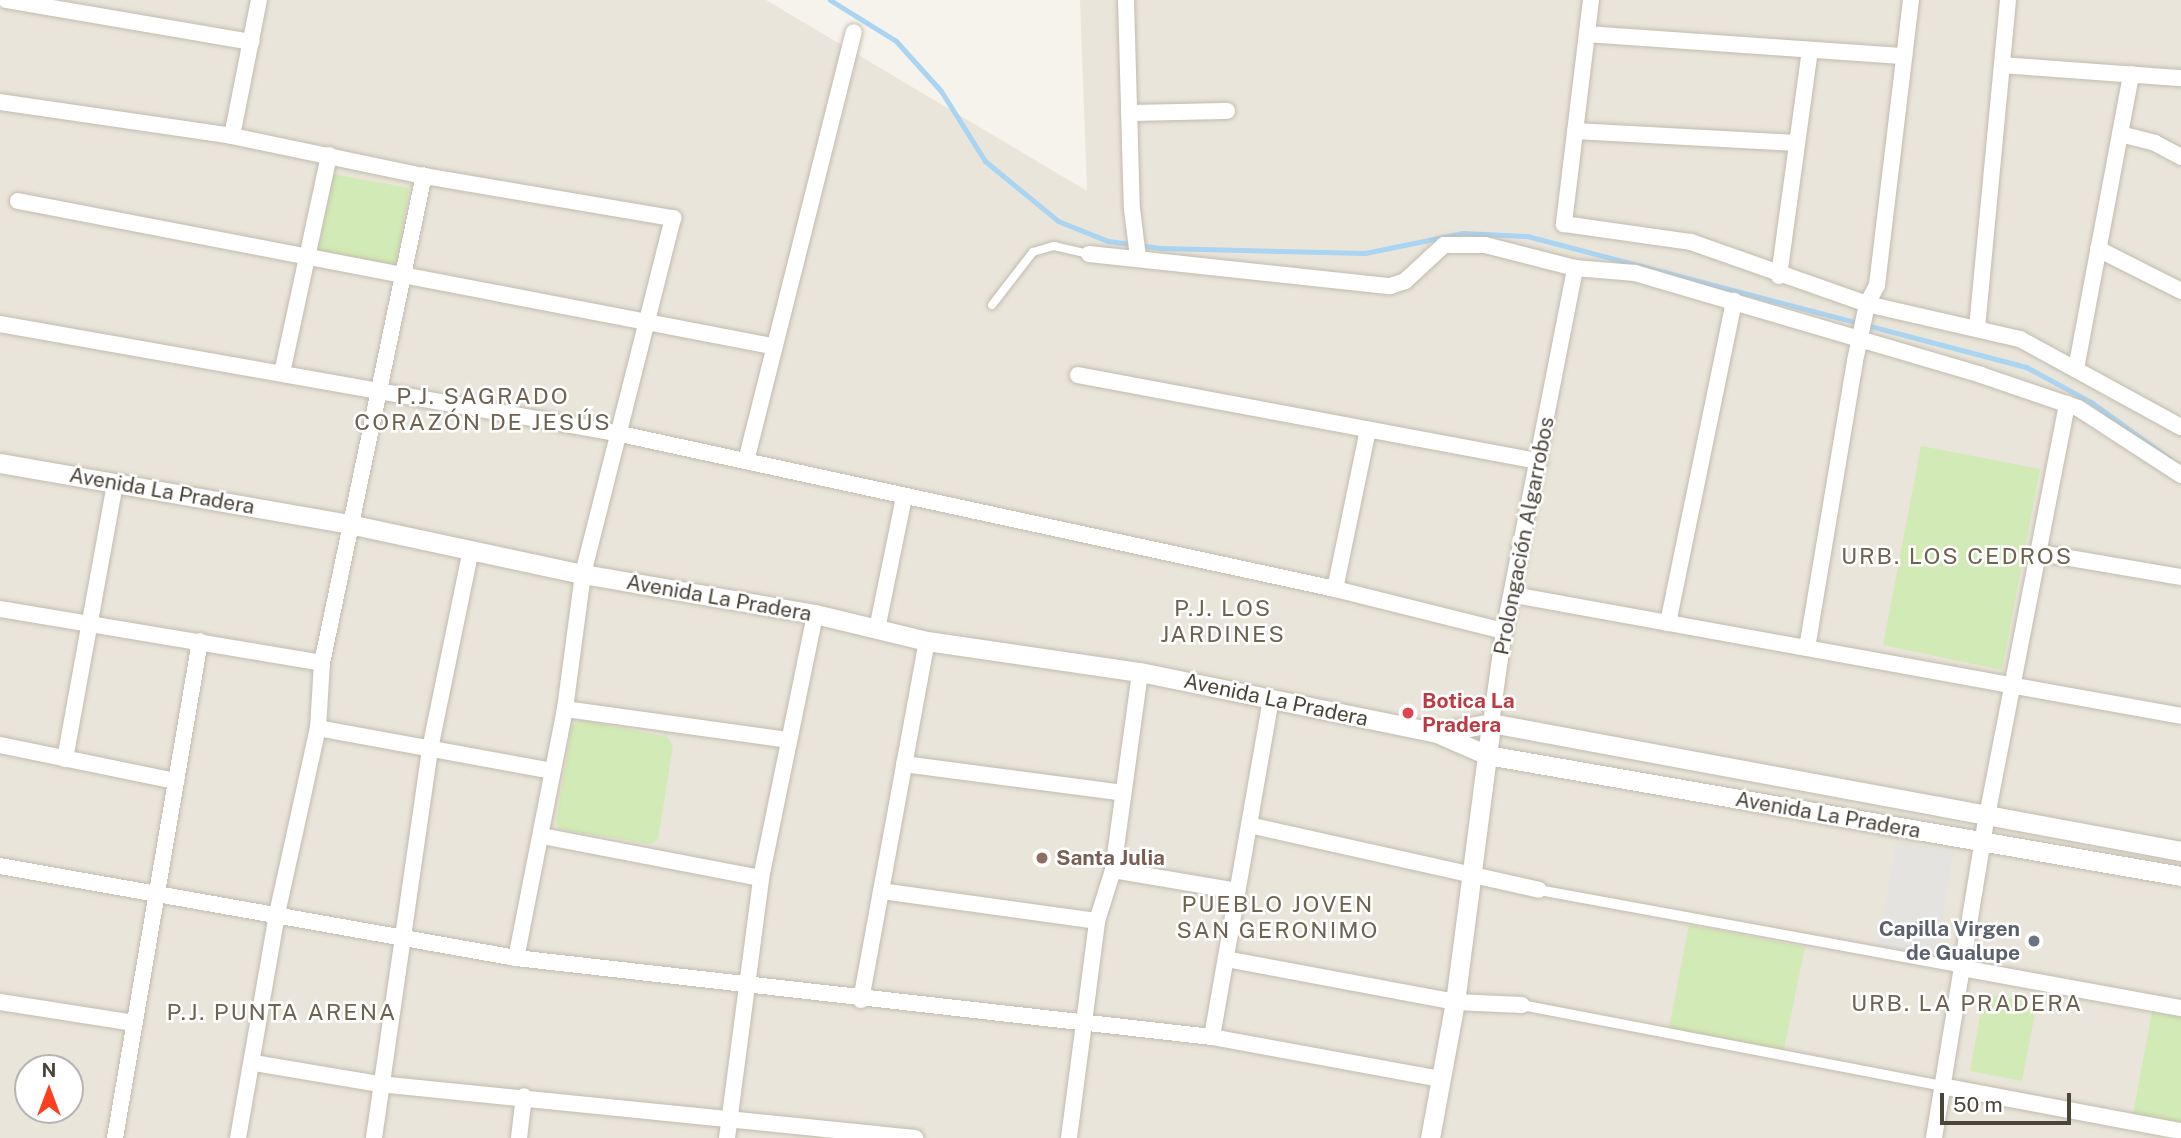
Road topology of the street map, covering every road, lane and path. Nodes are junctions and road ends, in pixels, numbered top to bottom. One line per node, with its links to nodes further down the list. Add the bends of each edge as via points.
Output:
1 (6, 0): 9 (street)
2 (259, 0): 9 (street)
3 (1126, 0): 17 (street)
4 (1591, 0): 8 (street)
5 (1910, 0): 11 (street)
6 (2008, 0): 12 (street)
7 (854, 32): 41 (street)
8 (1587, 34): 10 (street); 18 (street)
9 (251, 42): 20 (street)
10 (1810, 50): 11 (street); 21 (street)
11 (1904, 56): 36 (street, via 1877,285)
12 (2003, 65): 13 (street); 39 (street)
13 (2131, 74): 14 (street); 19 (street)
14 (2181, 78)
15 (0, 102): 20 (street)
16 (1227, 111): 17 (street)
17 (1129, 113): 27 (street)
18 (1575, 131): 21 (street); 32 (street, via 1564,224 1691,242)
19 (2120, 134): 23 (street, via 2155,143); 26 (street)
20 (232, 136): 22 (street)
21 (1797, 143): 32 (street)
22 (329, 155): 24 (street); 29 (street)
23 (2181, 157)
24 (424, 176): 31 (street); 37 (street, via 673,218)
25 (18, 201): 29 (street)
26 (2098, 249): 33 (street); 42 (street)
27 (1138, 250): 28 (street); 30 (street, via 1390,286 1405,281 1444,245 1485,245)
28 (1089, 254): 35 (lane, via 1054,246 1033,252)
29 (307, 256): 31 (street); 43 (street)
30 (1575, 268): 34 (street, via 1634,273); 51 (street, Prolongación Algarrobos)
31 (402, 274): 37 (street); 45 (street)
32 (1779, 276): 36 (street)
33 (2181, 291)
34 (1734, 301): 40 (street); 66 (street)
35 (992, 305)
36 (1867, 307): 39 (street); 40 (street)
37 (649, 322): 41 (street); 49 (street)
38 (0, 324): 43 (street)
39 (1977, 328): 42 (street, via 2020,339)
40 (1860, 335): 46 (street); 71 (street)
41 (772, 346): 50 (street)
42 (2076, 369): 47 (street)
43 (282, 373): 45 (street)
44 (1078, 374): 48 (street)
45 (381, 391): 49 (street); 56 (street)
46 (2067, 404): 53 (street); 58 (street)
47 (2181, 427)
48 (1368, 429): 51 (street); 61 (street)
49 (616, 433): 50 (street); 59 (street)
50 (746, 461): 55 (street)
51 (1539, 461): 62 (street, Prolongación Algarrobos)
52 (0, 463): 54 (street, Avenida La Pradera)
53 (2181, 475)
54 (116, 483): 56 (street, Avenida La Pradera); 65 (street)
55 (904, 497): 61 (street); 67 (street)
56 (349, 524): 57 (street, Avenida La Pradera); 72 (street)
57 (471, 549): 59 (street, Avenida La Pradera); 83 (street)
58 (2040, 553): 60 (street); 74 (street)
59 (583, 574): 64 (street, Avenida La Pradera); 76 (street)
60 (2181, 577)
61 (1335, 589): 68 (street)
62 (1514, 595): 66 (street); 68 (street, Prolongación Algarrobos)
63 (0, 609): 65 (street)
64 (815, 614): 67 (street, Avenida La Pradera); 81 (street)
65 (87, 623): 69 (street); 85 (street)
66 (1668, 623): 71 (street)
67 (877, 629): 70 (street, Avenida La Pradera)
68 (1504, 631): 78 (street, Prolongación Algarrobos)
69 (200, 641): 72 (street); 88 (street)
70 (927, 641): 73 (street, Avenida La Pradera); 86 (street)
71 (1807, 648): 74 (street)
72 (322, 663): 79 (street)
73 (1140, 672): 75 (street, Avenida La Pradera); 89 (street)
74 (2012, 685): 77 (street); 90 (street)
75 (1271, 699): 80 (street, Avenida La Pradera); 91 (street)
76 (565, 709): 81 (street); 87 (street)
77 (2181, 716)
78 (1491, 723): 80 (street, Avenida La Pradera); 84 (street, Prolongación Algarrobos); 90 (street, Avenida La Pradera)
79 (318, 728): 83 (street); 104 (street)
80 (1437, 733): 84 (street, Avenida La Pradera)
81 (787, 740): 99 (street)
82 (0, 745): 85 (street)
83 (430, 749): 87 (street); 106 (street)
84 (1487, 755): 93 (street, Avenida La Pradera); 97 (street, Prolongación Algarrobos)
85 (65, 759): 88 (street)
86 (904, 764): 89 (street); 101 (street)
87 (551, 771): 92 (street)
88 (176, 781): 103 (street)
89 (1124, 793): 96 (street)
90 (1987, 816): 93 (street); 94 (street, Avenida La Pradera)
91 (1249, 825): 97 (street); 102 (street)
92 (542, 836): 99 (street); 107 (street)
93 (1983, 843): 98 (street, Avenida La Pradera); 109 (street)
94 (2181, 851)
95 (0, 866): 103 (street)
96 (1112, 870): 102 (street); 105 (street)
97 (1472, 873): 100 (street); 113 (street, Prolongación Algarrobos)
98 (2181, 876)
99 (761, 878): 110 (street)
100 (1539, 890): 109 (street)
101 (881, 891): 105 (street); 111 (street)
102 (1237, 891): 108 (street)
103 (156, 894): 104 (street); 117 (street)
104 (277, 914): 106 (street); 119 (street)
105 (1097, 921): 116 (street)
106 (403, 936): 107 (street); 121 (street)
107 (516, 958): 110 (street)
108 (1226, 959): 113 (street); 118 (street)
109 (1962, 968): 115 (street); 122 (street)
110 (744, 987): 111 (street); 124 (street)
111 (861, 1000): 116 (street)
112 (0, 1002): 117 (street)
113 (1455, 1002): 114 (street); 120 (street, Prolongación Algarrobos)
114 (1522, 1004): 122 (street)
115 (2181, 1008)
116 (1084, 1021): 118 (street); 133 (street)
117 (134, 1023): 127 (street)
118 (1212, 1037): 120 (street)
119 (254, 1063): 121 (street); 128 (street)
120 (1441, 1079): 134 (street, Prolongación Algarrobos)
121 (379, 1084): 123 (street); 129 (street)
122 (1942, 1086): 125 (street); 135 (street)
123 (523, 1096): 124 (street); 130 (street)
124 (729, 1118): 126 (street); 131 (street)
125 (2181, 1131)
126 (863, 1135): 132 (street)
127 (115, 1138)
128 (239, 1138)
129 (374, 1138)
130 (519, 1138)
131 (727, 1138)
132 (915, 1138)
133 (1069, 1138)
134 (1430, 1138)
135 (1934, 1138)

